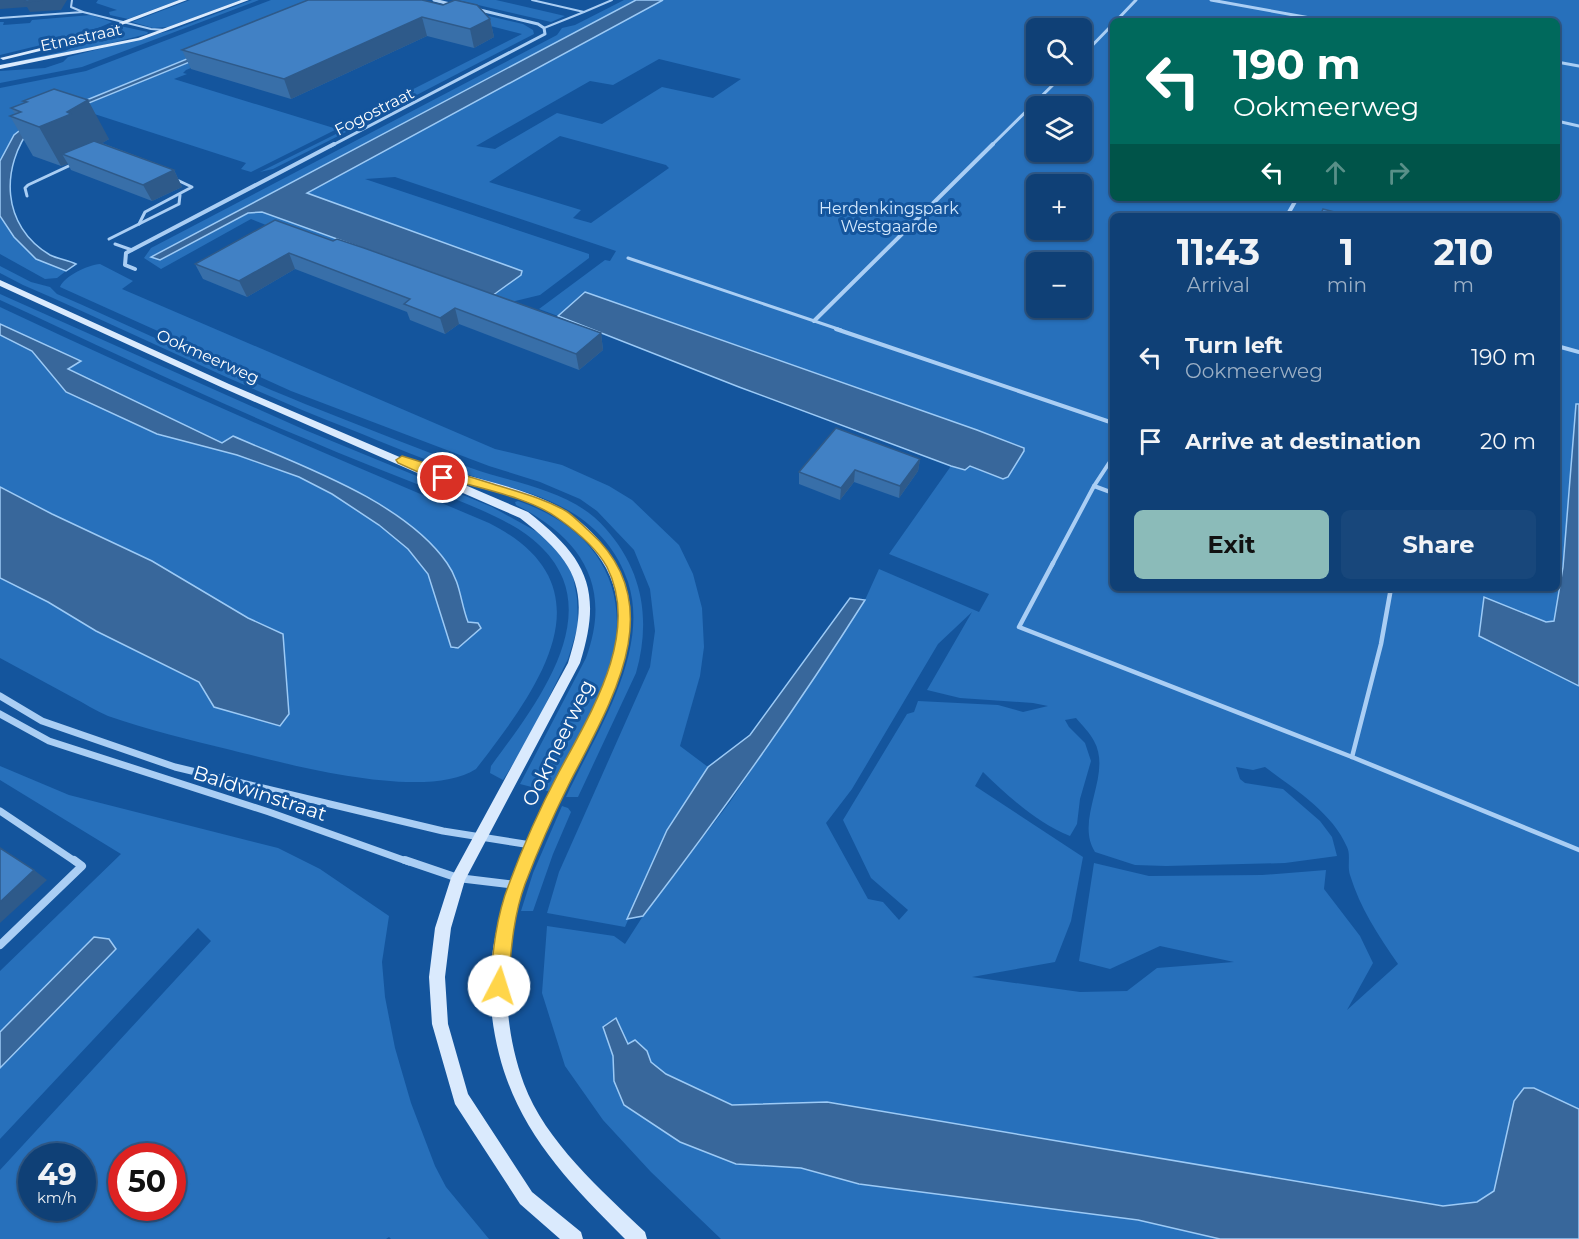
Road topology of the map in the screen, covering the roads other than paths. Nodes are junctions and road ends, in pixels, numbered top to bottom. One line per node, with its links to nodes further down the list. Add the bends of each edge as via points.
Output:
1 (72, 0): 12 (lane, via 71,7)
2 (184, 0): 18 (main road, Etnastraat)
3 (246, 0): 21 (main road, Etnastraat)
4 (434, 0): 9 (street)
5 (532, 0): 13 (lane)
6 (612, 0): 13 (lane)
7 (1136, 0): 16 (street)
8 (1211, 0): 17 (street)
9 (457, 5)
10 (468, 8): 20 (street)
11 (49, 11): 14 (lane)
12 (83, 12): 14 (lane); 18 (lane)
13 (584, 12): 20 (lane)
14 (45, 16): 15 (lane)
15 (0, 18)
16 (1118, 18)
17 (1310, 18)
18 (123, 23): 21 (lane, Etnastraat); 23 (main road, Etnastraat, via 63,45)
19 (1110, 26): 22 (street)
20 (544, 28): 37 (street, Fogostraat, via 538,39)
21 (167, 29): 26 (main road, Etnastraat, via 109,46)
22 (1092, 45)
23 (0, 58)
24 (1560, 63): 25 (street)
25 (1579, 66)
26 (0, 67)
27 (1054, 84): 41 (street)
28 (1560, 123): 29 (street)
29 (1579, 126)
30 (79, 162): 33 (lane, via 27,185)
31 (173, 178): 32 (lane, via 192,187)
32 (180, 195): 34 (lane, via 145,212); 34 (lane, via 179,204)
33 (27, 196)
34 (139, 224): 35 (lane)
35 (109, 239)
36 (115, 244): 37 (lane)
37 (132, 250): 39 (street, via 126,253 126,265)
38 (628, 258): 41 (lane)
39 (135, 269)
40 (0, 283): 45 (main road, Ookmeerweg, via 226,386)
41 (814, 321): 44 (lane)
42 (1560, 347): 43 (lane)
43 (1579, 352)
44 (1110, 422)
45 (402, 460): 54 (main road, Ookmeerweg, via 532,520 567,552 583,590 584,628 574,663); 55 (main road, Ookmeerweg, via 551,508 601,549 620,585 624,626 615,672)
46 (1110, 462): 47 (lane)
47 (1094, 486): 48 (lane); 52 (lane, via 1019,627)
48 (1110, 492)
49 (1390, 591): 52 (lane, via 1381,644)
50 (0, 696): 54 (street, Baldwinstraat, via 42,721 175,767)
51 (0, 714): 57 (street, Baldwinstraat, via 49,741)
52 (1352, 757): 56 (lane)
53 (0, 811): 59 (street, via 82,866)
54 (480, 837): 55 (street, Baldwinstraat); 57 (main road, Ookmeerweg)
55 (532, 845): 58 (main road, Ookmeerweg)
56 (1579, 850)
57 (458, 878): 58 (street, Baldwinstraat); 60 (main road, Ookmeerweg, via 443,928 437,977 440,1023 461,1098 526,1198)
58 (517, 885): 61 (main road, Ookmeerweg, via 504,929 499,986 501,1021 523,1100 541,1131 585,1185)
59 (0, 945)
60 (574, 1239)
61 (638, 1239)

